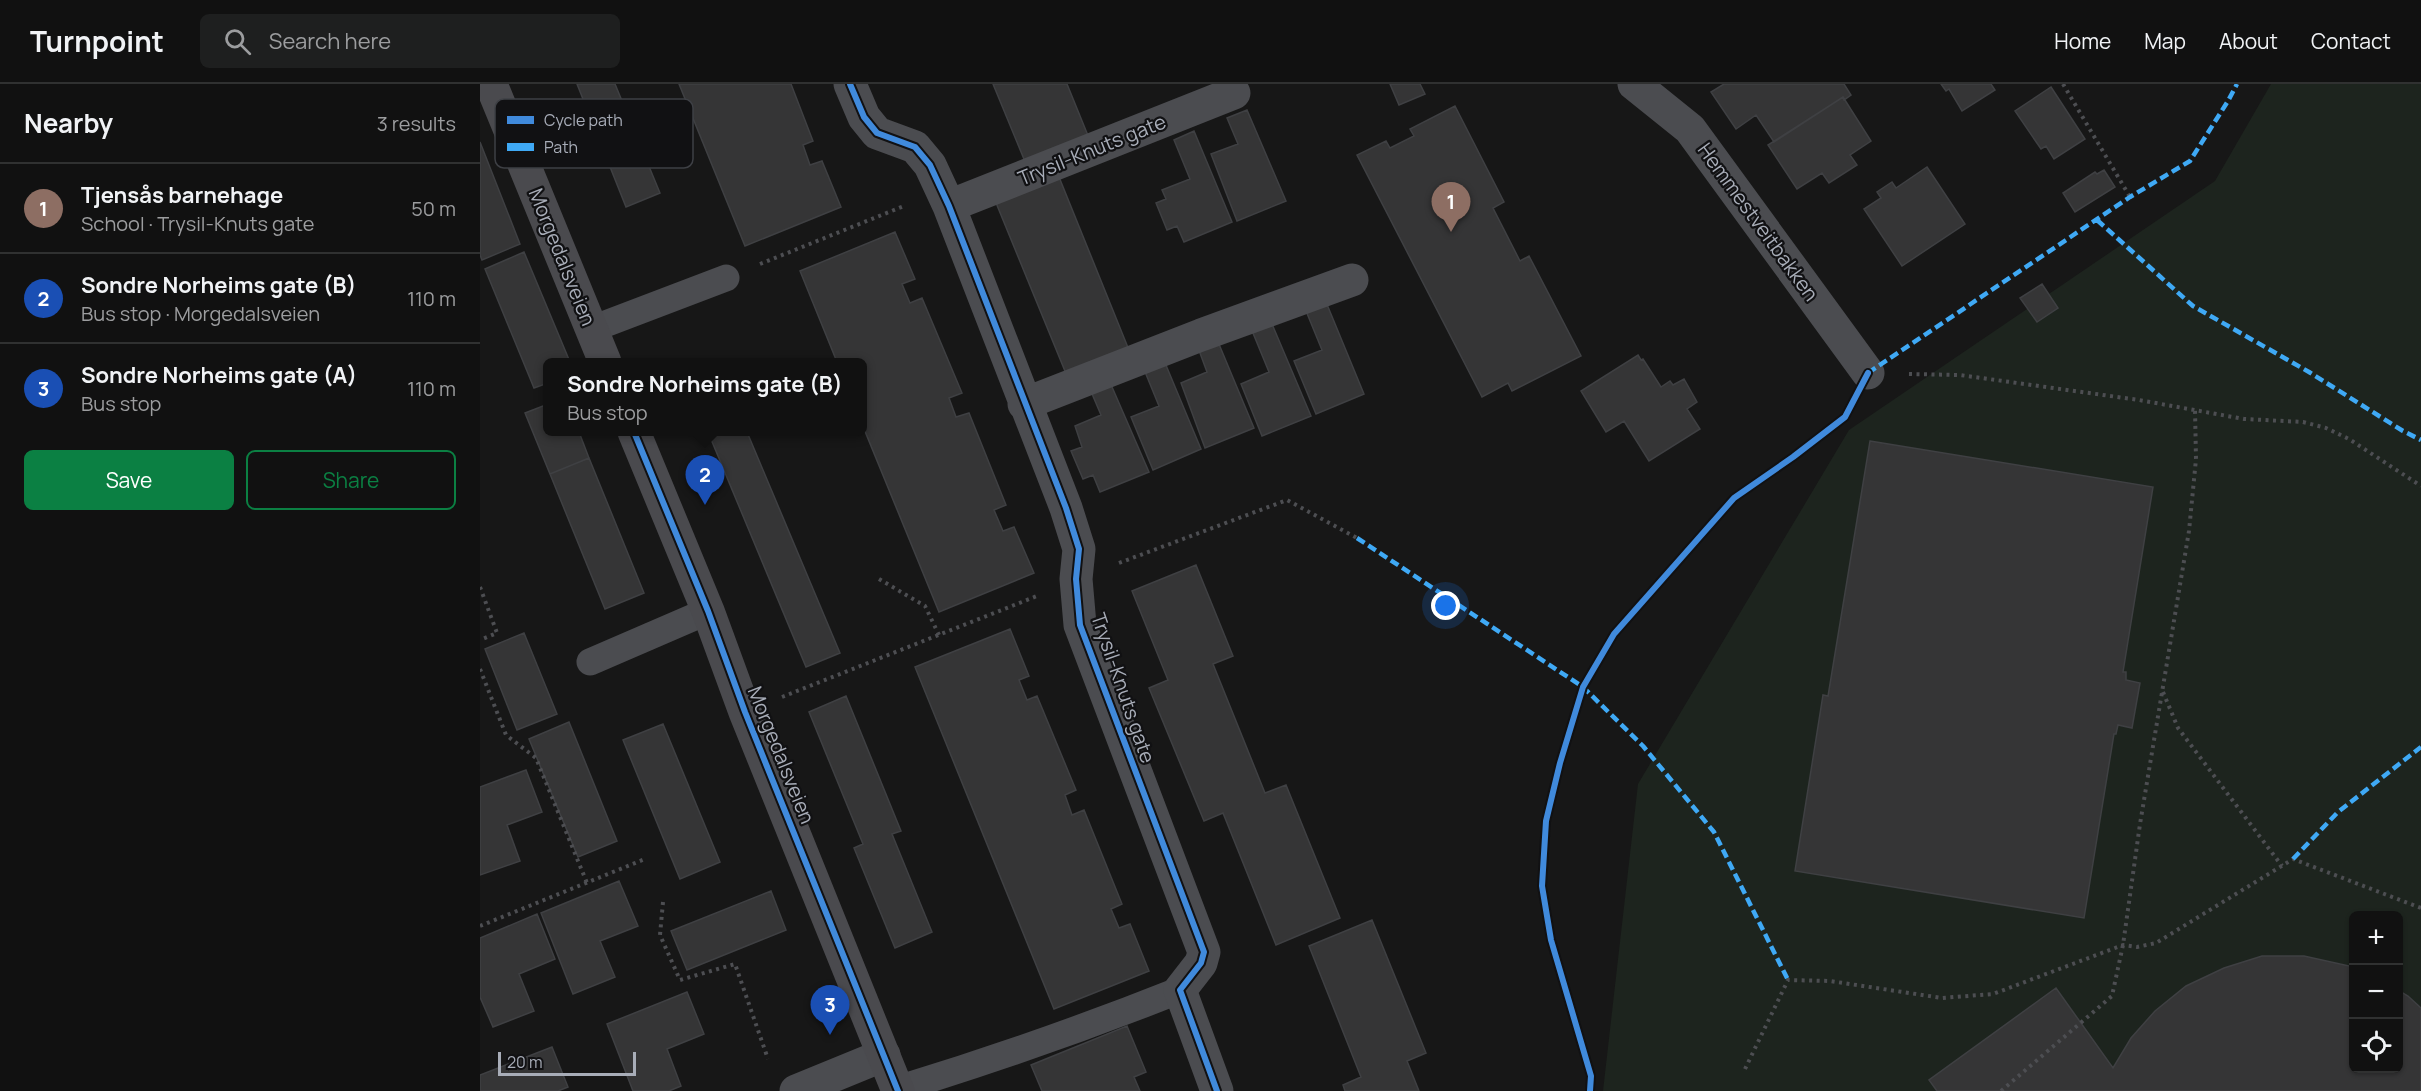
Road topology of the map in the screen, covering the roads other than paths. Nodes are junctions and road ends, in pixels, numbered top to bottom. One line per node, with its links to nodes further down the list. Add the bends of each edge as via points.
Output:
1 (491, 84): 5 (street, Morgedalsveien)
2 (850, 84): 7 (street, Trysil-Knuts gate, via 864,117 877,133 915,147 930,165)
3 (1634, 84): 12 (street, Hemmestveitbakken, via 1690,129)
4 (1234, 93): 7 (street, Trysil-Knuts gate)
5 (497, 99)
6 (526, 168): 10 (street, Morgedalsveien)
7 (946, 199): 13 (street, Trysil-Knuts gate)
8 (726, 278): 10 (lane)
9 (1352, 280): 13 (street)
10 (592, 329): 11 (street, Morgedalsveien)
11 (603, 358)
12 (1868, 373)
13 (1024, 404): 17 (street, Trysil-Knuts gate, via 1079,549 1076,579 1080,625 1204,952 1201,963)
14 (636, 436): 15 (street, Morgedalsveien)
15 (708, 611): 16 (lane); 18 (street, Morgedalsveien)
16 (590, 662)
17 (1180, 990): 19 (lane, via 1079,1030); 21 (street)
18 (884, 1055): 19 (street, Morgedalsveien); 20 (street)
19 (898, 1090)
20 (796, 1091)
21 (1217, 1091)

